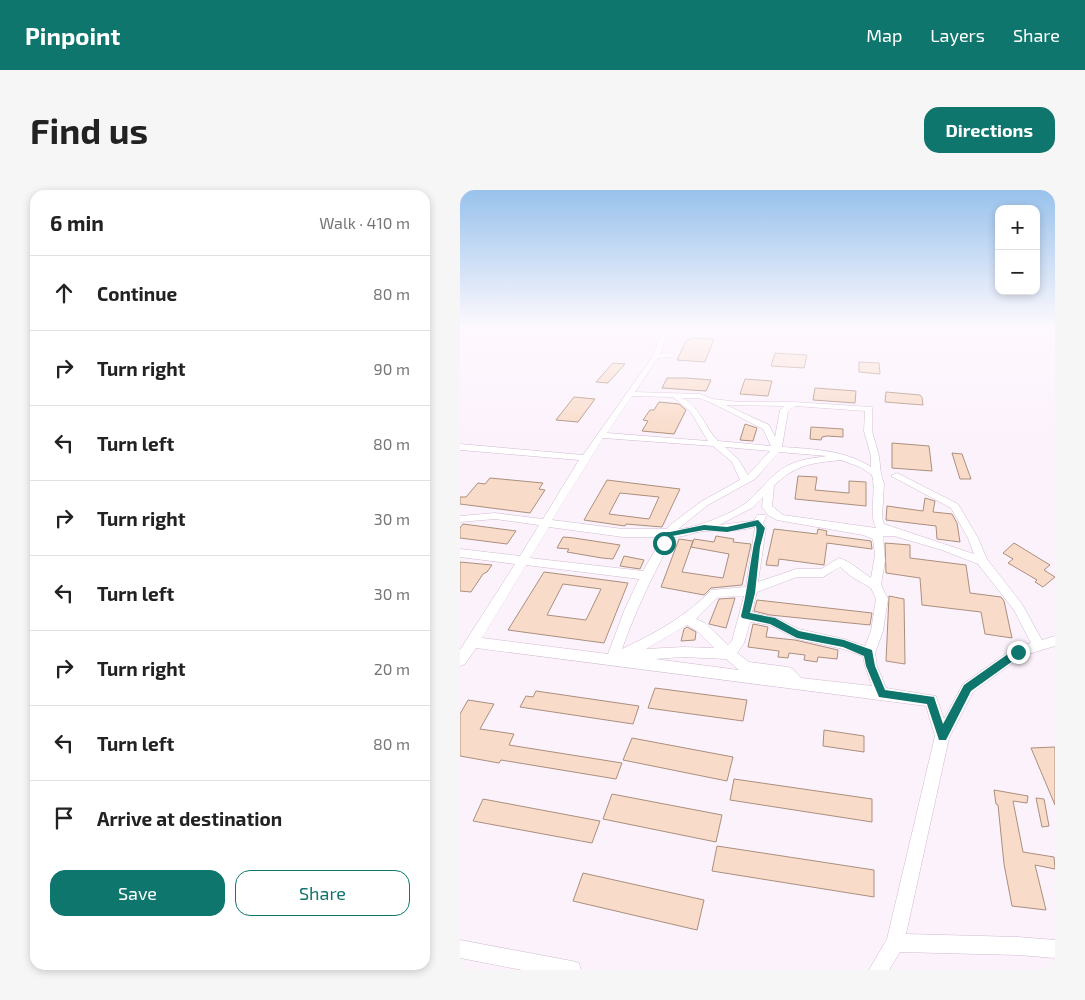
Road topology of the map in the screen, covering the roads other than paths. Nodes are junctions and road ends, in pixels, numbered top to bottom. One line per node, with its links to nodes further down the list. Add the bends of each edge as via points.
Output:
1 (651, 363): 2 (street)
2 (630, 394): 3 (street); 7 (street)
3 (657, 394): 4 (street); 8 (street, via 687,402)
4 (700, 396): 5 (street); 6 (street)
5 (712, 401): 6 (street); 10 (street, via 766,427)
6 (793, 404): 10 (street, via 784,410); 13 (street, via 869,409 868,431)
7 (602, 435): 8 (street); 12 (street)
8 (715, 443): 10 (street); 15 (street, via 743,469)
9 (460, 447): 12 (street)
10 (777, 449): 11 (street, via 817,451); 15 (street)
11 (842, 457): 13 (street, via 862,463); 16 (street, via 807,461 791,467)
12 (585, 458): 19 (street)
13 (876, 474): 24 (street, via 880,526)
14 (896, 476): 27 (street, via 955,506)
15 (745, 481): 23 (street, via 705,503)
16 (769, 485): 17 (street); 21 (street, via 749,506)
17 (767, 507): 20 (street); 22 (street, via 781,518)
18 (460, 519): 19 (street, via 495,516)
19 (546, 522): 23 (street, via 623,533); 26 (street)
20 (758, 523): 21 (street, via 727,529); 30 (street, via 761,528)
21 (704, 528): 23 (street)
22 (862, 531): 24 (street); 29 (street, via 878,537 880,568)
23 (670, 534): 28 (street)
24 (898, 534): 27 (street)
25 (460, 553): 26 (street)
26 (523, 561): 28 (street); 33 (street)
27 (982, 561): 35 (street, via 1018,607)
28 (646, 576): 39 (street)
29 (875, 585): 30 (street, via 839,562 823,572 796,573); 36 (street, via 882,599 877,631)
30 (751, 589): 31 (street); 32 (street, via 715,593)
31 (745, 616): 36 (street, via 772,621 797,634); 37 (street, via 738,643)
32 (686, 619): 37 (street, via 700,627); 39 (street)
33 (473, 642): 38 (street); 39 (street)
34 (1055, 642): 35 (street)
35 (1039, 646): 42 (street, via 1018,652 968,688)
36 (869, 653): 41 (street)
37 (728, 654): 39 (street, via 635,654); 40 (street, via 748,668 788,673)
38 (460, 660)
39 (612, 660): 40 (street)
40 (797, 683): 41 (street)
41 (882, 694): 42 (street, via 931,700)
42 (942, 736): 43 (street)
43 (895, 943): 45 (street); 47 (street)
44 (460, 949): 46 (street)
45 (1055, 949)
46 (572, 970)
47 (878, 970)

